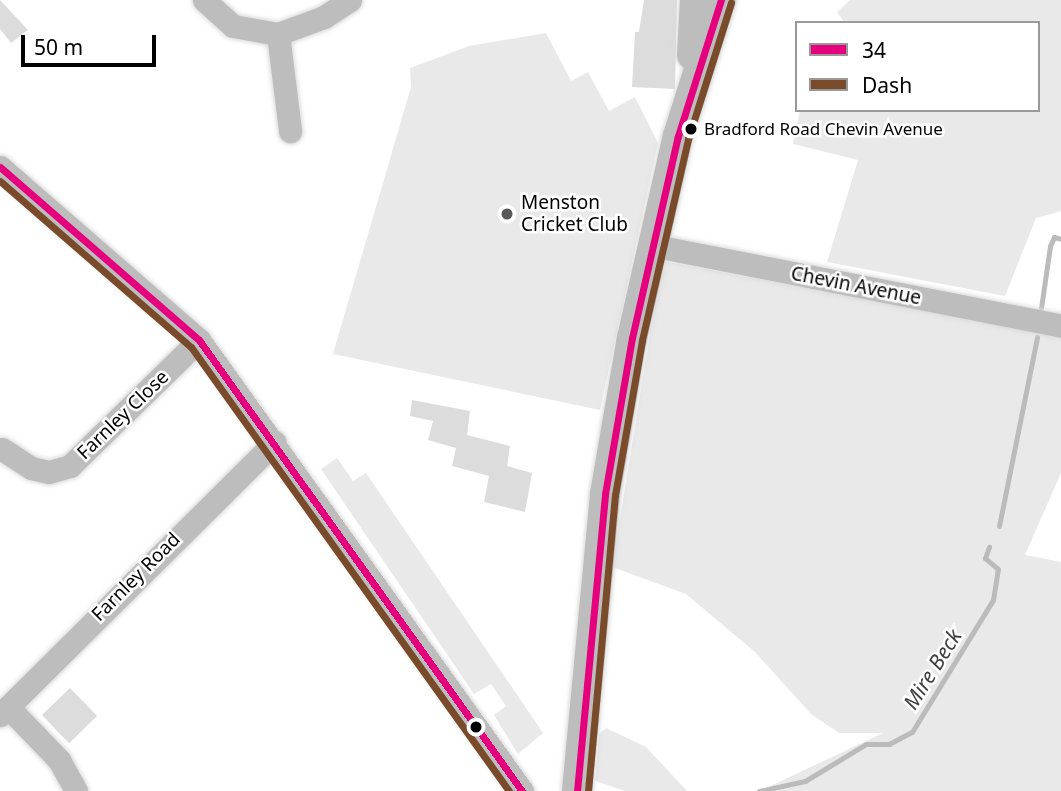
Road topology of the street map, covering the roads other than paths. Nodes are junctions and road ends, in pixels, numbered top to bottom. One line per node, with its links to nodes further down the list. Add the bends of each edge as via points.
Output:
1 (204, 0): 5 (street, via 233,26)
2 (350, 0): 5 (street, via 324,18)
3 (695, 0): 6 (main road)
4 (721, 0): 6 (main road)
5 (278, 34): 7 (street)
6 (689, 97): 9 (main road)
7 (290, 131)
8 (0, 167): 11 (street)
9 (650, 245): 10 (street, Chevin Avenue); 17 (main road, via 605,494)
10 (1061, 326)
11 (199, 340): 12 (street); 13 (street, Farnley Close, via 70,467 49,472 30,468)
12 (275, 442): 14 (street, Farnley Road); 16 (street)
13 (2, 449)
14 (5, 703): 15 (street, via 59,760)
15 (76, 791)
16 (522, 791)
17 (577, 791)

